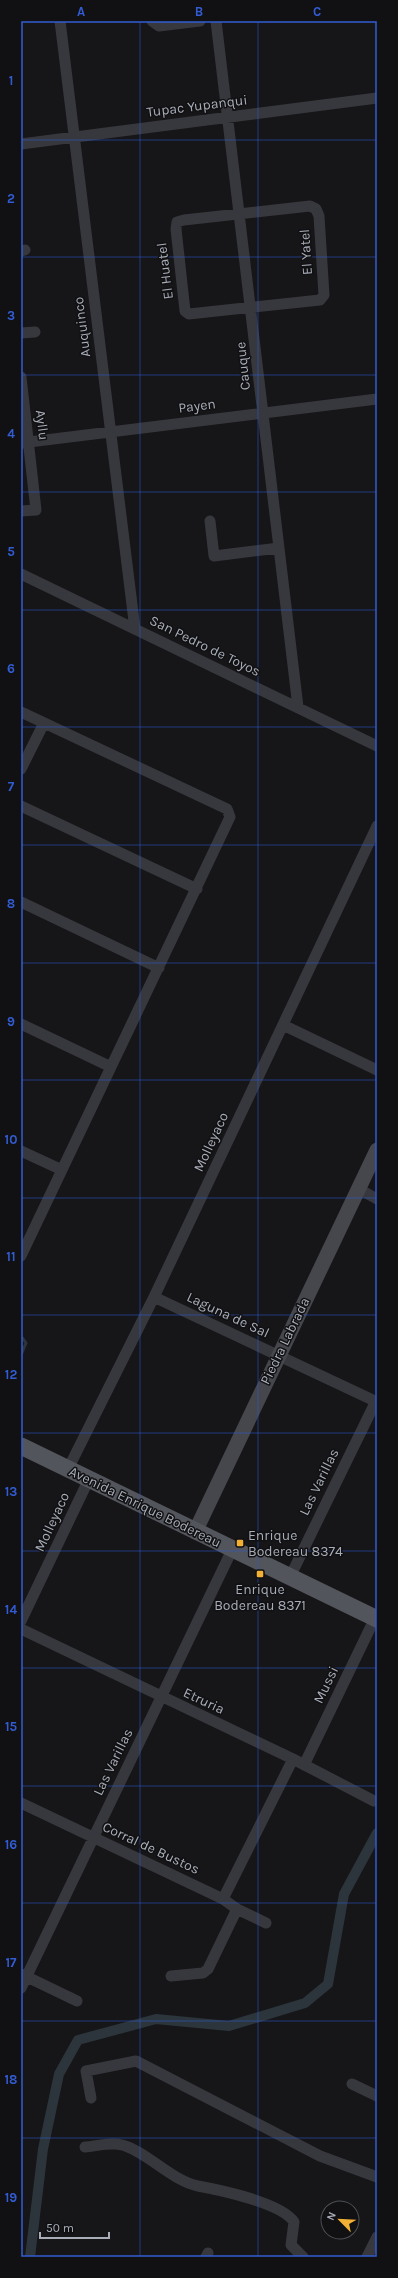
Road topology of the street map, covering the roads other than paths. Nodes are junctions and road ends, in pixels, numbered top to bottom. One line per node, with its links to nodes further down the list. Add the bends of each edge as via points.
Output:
1 (60, 21): 7 (street, Auquinco)
2 (152, 21): 3 (street, via 159,26)
3 (200, 21)
4 (216, 21): 6 (street, Cauque)
5 (377, 98): 6 (street, Tupac Yupanqui)
6 (227, 117): 7 (street, Tupac Yupanqui); 9 (street, Cauque)
7 (74, 137): 8 (street, Tupac Yupanqui); 16 (street, Auquinco)
8 (21, 144)
9 (239, 213): 10 (street, Cauque); 10 (street, El Huatel, via 177,222 185,311 189,314); 10 (street, El Yatel, via 310,206 316,209 319,216 324,295 320,300)
10 (251, 308): 15 (street, Cauque)
11 (35, 332): 12 (street)
12 (21, 333)
13 (21, 378): 17 (street, Ayllu)
14 (377, 399): 15 (street, Payen)
15 (263, 413): 16 (street, Payen); 20 (street, Cauque)
16 (110, 432): 17 (street, Payen); 22 (street, Auquinco)
17 (25, 443): 18 (street, Ayllu, via 36,510)
18 (21, 511)
19 (210, 522): 20 (street, via 214,556)
20 (279, 548): 23 (street, Cauque)
21 (21, 574): 22 (street, San Pedro de Toyos)
22 (135, 629): 23 (street, San Pedro de Toyos)
23 (298, 708): 26 (street, San Pedro de Toyos)
24 (21, 712): 25 (street)
25 (44, 723): 27 (street); 30 (street, via 232,812)
26 (377, 746)
27 (21, 769)
28 (21, 806): 30 (street)
29 (377, 826): 34 (street, Molleyaco)
30 (197, 889): 32 (street)
31 (21, 902): 32 (street)
32 (159, 968): 35 (street)
33 (21, 1024): 35 (street)
34 (283, 1025): 36 (street); 43 (street, Molleyaco)
35 (111, 1067): 39 (street)
36 (377, 1070)
37 (377, 1150): 40 (main road, Piedra Labrada)
38 (21, 1151): 39 (street)
39 (62, 1170): 42 (street)
40 (359, 1189): 41 (street); 44 (main road, Piedra Labrada)
41 (377, 1199)
42 (21, 1256)
43 (154, 1297): 44 (street, Laguna de Sal); 47 (street, Molleyaco)
44 (278, 1355): 45 (street, Laguna de Sal); 49 (main road, Piedra Labrada)
45 (376, 1401): 51 (street, Las Varillas)
46 (21, 1446): 47 (main road, Avenida Enrique Bodereau)
47 (68, 1469): 48 (main road, Avenida Enrique Bodereau)
48 (89, 1479): 49 (main road, Avenida Enrique Bodereau); 53 (street, Molleyaco)
49 (195, 1532): 50 (main road, Avenida Enrique Bodereau)
50 (232, 1550): 51 (main road, Avenida Enrique Bodereau); 55 (street, Las Varillas)
51 (290, 1577): 52 (main road, Avenida Enrique Bodereau)
52 (376, 1618): 57 (street, Mussi)
53 (21, 1621)
54 (21, 1629): 55 (street, Etruria)
55 (162, 1697): 56 (street, Etruria); 60 (street, Las Varillas)
56 (293, 1759): 57 (street, Etruria); 61 (street)
57 (304, 1765): 58 (street, Etruria)
58 (374, 1801)
59 (21, 1804): 60 (street, Corral de Bustos)
60 (94, 1837): 61 (street, Corral de Bustos); 64 (street, Las Varillas)
61 (223, 1899): 62 (street, Corral de Bustos)
62 (237, 1909): 63 (street, Corral de Bustos); 65 (street, via 208,1969 203,1973)
63 (266, 1923)
64 (24, 1975): 66 (street, Las Varillas); 67 (street)
65 (171, 1976)
66 (21, 1988)
67 (77, 2001)
68 (352, 2084): 69 (street)
69 (377, 2096)
70 (91, 2098): 72 (street, via 86,2071 136,2061 320,2156)
71 (85, 2147): 74 (street, via 123,2146 189,2183 254,2200 279,2210 291,2217 294,2222 291,2245)
72 (377, 2177)
73 (377, 2237): 75 (street)
74 (303, 2257)
75 (367, 2257)

